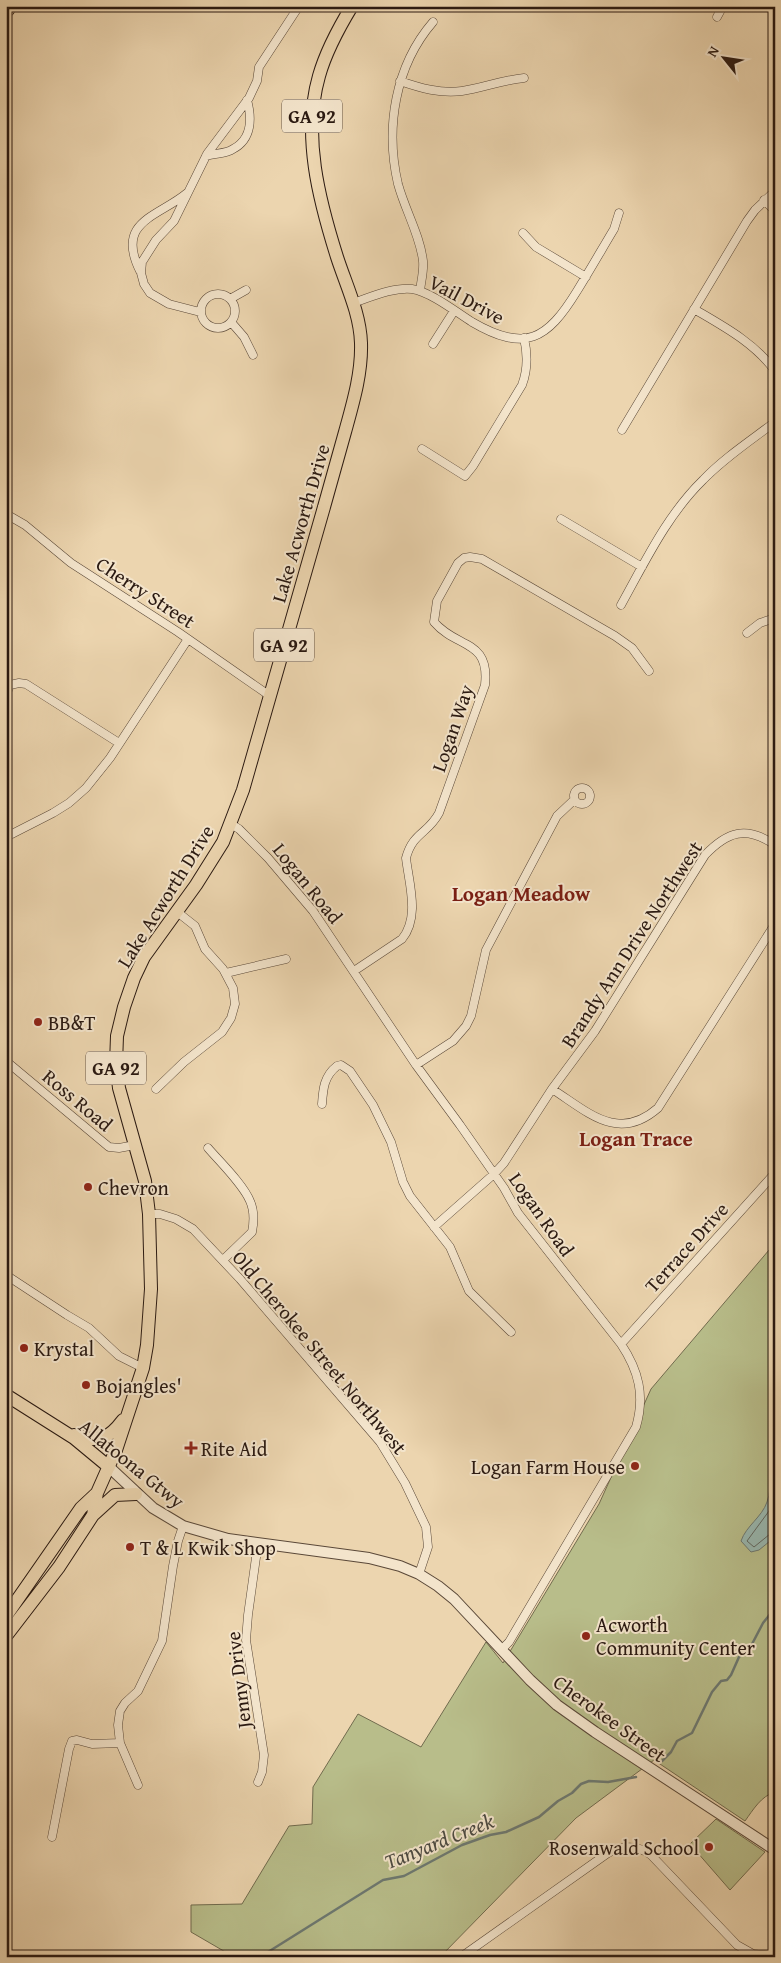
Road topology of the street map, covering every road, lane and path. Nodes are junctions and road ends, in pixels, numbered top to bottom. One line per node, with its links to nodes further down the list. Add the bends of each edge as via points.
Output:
1 (9, 6): 5 (highway)
2 (299, 6): 10 (street, via 260,67)
3 (352, 6): 23 (main road, Lake Acworth Drive / GA 92, via 321,68 312,126 320,194)
4 (723, 6): 6 (street)
5 (6, 10)
6 (717, 16)
7 (432, 22): 9 (street, via 413,50)
8 (524, 78): 9 (street, via 460,91 434,90)
9 (400, 81): 21 (street, via 393,149 398,185 421,252)
10 (247, 100): 11 (street); 11 (street, via 251,112 247,136 233,150)
11 (206, 156): 13 (street)
12 (775, 191): 14 (street)
13 (189, 192): 18 (street, via 174,221 142,262); 18 (street, via 144,220 137,230 133,248)
14 (764, 200): 15 (street); 24 (street, via 747,221)
15 (775, 211)
16 (619, 213): 19 (street, Vail Drive, via 614,229)
17 (523, 233): 19 (street, via 536,247)
18 (141, 273): 26 (street, via 150,293 169,304)
19 (586, 277): 28 (street, Vail Drive, via 555,324)
20 (246, 290): 22 (street)
21 (420, 291): 23 (street, Vail Drive, via 408,289); 25 (street, Vail Drive)
22 (230, 299): 26 (street, via 213,294 203,301); 27 (street, via 235,312)
23 (353, 302): 44 (main road, Lake Acworth Drive / GA 92, via 361,343 356,387)
24 (694, 308): 31 (street, via 742,340); 33 (street)
25 (454, 311): 28 (street, Vail Drive, via 494,334); 29 (street)
26 (200, 312): 27 (street, via 204,323 216,329)
27 (231, 322): 30 (street)
28 (524, 338): 34 (street, via 528,363 522,385 465,476)
29 (433, 344)
30 (253, 355)
31 (775, 371)
32 (775, 422): 37 (street, via 702,480 672,518)
33 (622, 430)
34 (422, 449)
35 (6, 514): 41 (street, Cherry Street, via 72,563)
36 (561, 519): 37 (street)
37 (642, 567): 38 (street)
38 (620, 605)
39 (775, 618): 40 (street, via 760,622)
40 (747, 633)
41 (188, 639): 44 (street, Cherry Street); 45 (street)
42 (648, 671): 53 (street, Logan Way, via 632,648 615,636 482,559 470,556 458,563 437,600 434,622 442,632 472,646 479,653 484,663 485,685 439,813 431,825 414,839 408,851 406,858 413,914 408,932)
43 (6, 695): 45 (street, via 10,685 26,684)
44 (270, 696): 47 (main road, Lake Acworth Drive / GA 92)
45 (120, 743): 48 (street, via 77,797)
46 (574, 800): 56 (street, via 557,816 486,950 466,1026 453,1041)
47 (231, 824): 50 (main road, Lake Acworth Drive / GA 92, via 213,858); 53 (street, Logan Road, via 298,891)
48 (6, 837)
49 (775, 845): 58 (street, Brandy Ann Drive Northwest, via 758,836 732,834 705,855 595,1031)
50 (176, 911): 54 (street, via 195,926 205,949); 60 (main road, Lake Acworth Drive / GA 92, via 144,957 134,978 117,1036 119,1088)
51 (775, 924): 58 (street, via 650,1116 628,1125 613,1124)
52 (286, 959): 54 (street)
53 (354, 971): 56 (street, Logan Road)
54 (226, 973): 57 (street, via 235,1004 231,1018 222,1032)
55 (6, 1060): 60 (street, Ross Road, via 109,1147)
56 (416, 1065): 63 (street, Logan Road)
57 (156, 1089)
58 (552, 1089): 63 (street, Brandy Ann Drive Northwest)
59 (322, 1104): 65 (street, via 328,1075 337,1066 346,1067 385,1127 410,1196)
60 (135, 1145): 64 (main road, Lake Acworth Drive / GA 92, via 145,1181)
61 (208, 1148): 66 (street, via 250,1201 254,1220 252,1232)
62 (775, 1173): 69 (street, Terrace Drive)
63 (494, 1174): 65 (street, Brandy Ann Drive Northwest); 69 (street, Logan Road, via 518,1213)
64 (149, 1214): 66 (street, Old Cherokee Street Northwest, via 160,1214 184,1223); 70 (main road, Lake Acworth Drive / GA 92, via 151,1289)
65 (434, 1227): 68 (street, via 450,1247 469,1291)
66 (223, 1260): 80 (street, Old Cherokee Street Northwest, via 390,1456 428,1534 428,1547)
67 (6, 1275): 70 (street, via 89,1328 119,1356)
68 (511, 1332)
69 (621, 1344): 83 (street, Logan Road, via 641,1391 641,1410 636,1427 509,1642)
70 (143, 1368): 72 (main road, Lake Acworth Drive / GA 92)
71 (6, 1395): 73 (main road, Allatoona Gtwy)
72 (129, 1412): 73 (main road, via 104,1438 82,1438); 74 (main road, Lake Acworth Drive / GA 92)
73 (65, 1432): 74 (main road, Allatoona Gtwy)
74 (109, 1467): 75 (main road, Lake Acworth Drive / GA 92); 76 (street, Allatoona Gtwy)
75 (97, 1493): 77 (main road, Lake Acworth Drive / GA 92); 81 (main road, Lake Acworth Drive / GA 92, via 81,1508)
76 (136, 1494): 77 (main road, via 115,1495); 78 (street, Allatoona Gtwy)
77 (93, 1515): 82 (main road, Lake Acworth Drive / GA 92)
78 (183, 1526): 79 (street, Allatoona Gtwy, via 217,1537); 84 (street, via 173,1566 162,1641 138,1691 120,1711)
79 (258, 1543): 80 (street, Allatoona Gtwy, via 369,1558); 85 (street, Jenny Drive, via 246,1640 264,1755)
80 (419, 1574): 83 (street, Cherokee Street, via 454,1598)
81 (6, 1616)
82 (6, 1636)
83 (501, 1650): 88 (street, Cherokee Street, via 536,1686 573,1717)
84 (120, 1744): 86 (street); 87 (street, via 72,1741)
85 (258, 1782)
86 (138, 1785)
87 (52, 1837)
88 (775, 1850)
89 (764, 1956): 90 (street); 91 (street, via 736,1945 651,1855 630,1847 608,1853)
90 (775, 1956)
91 (461, 1957)

